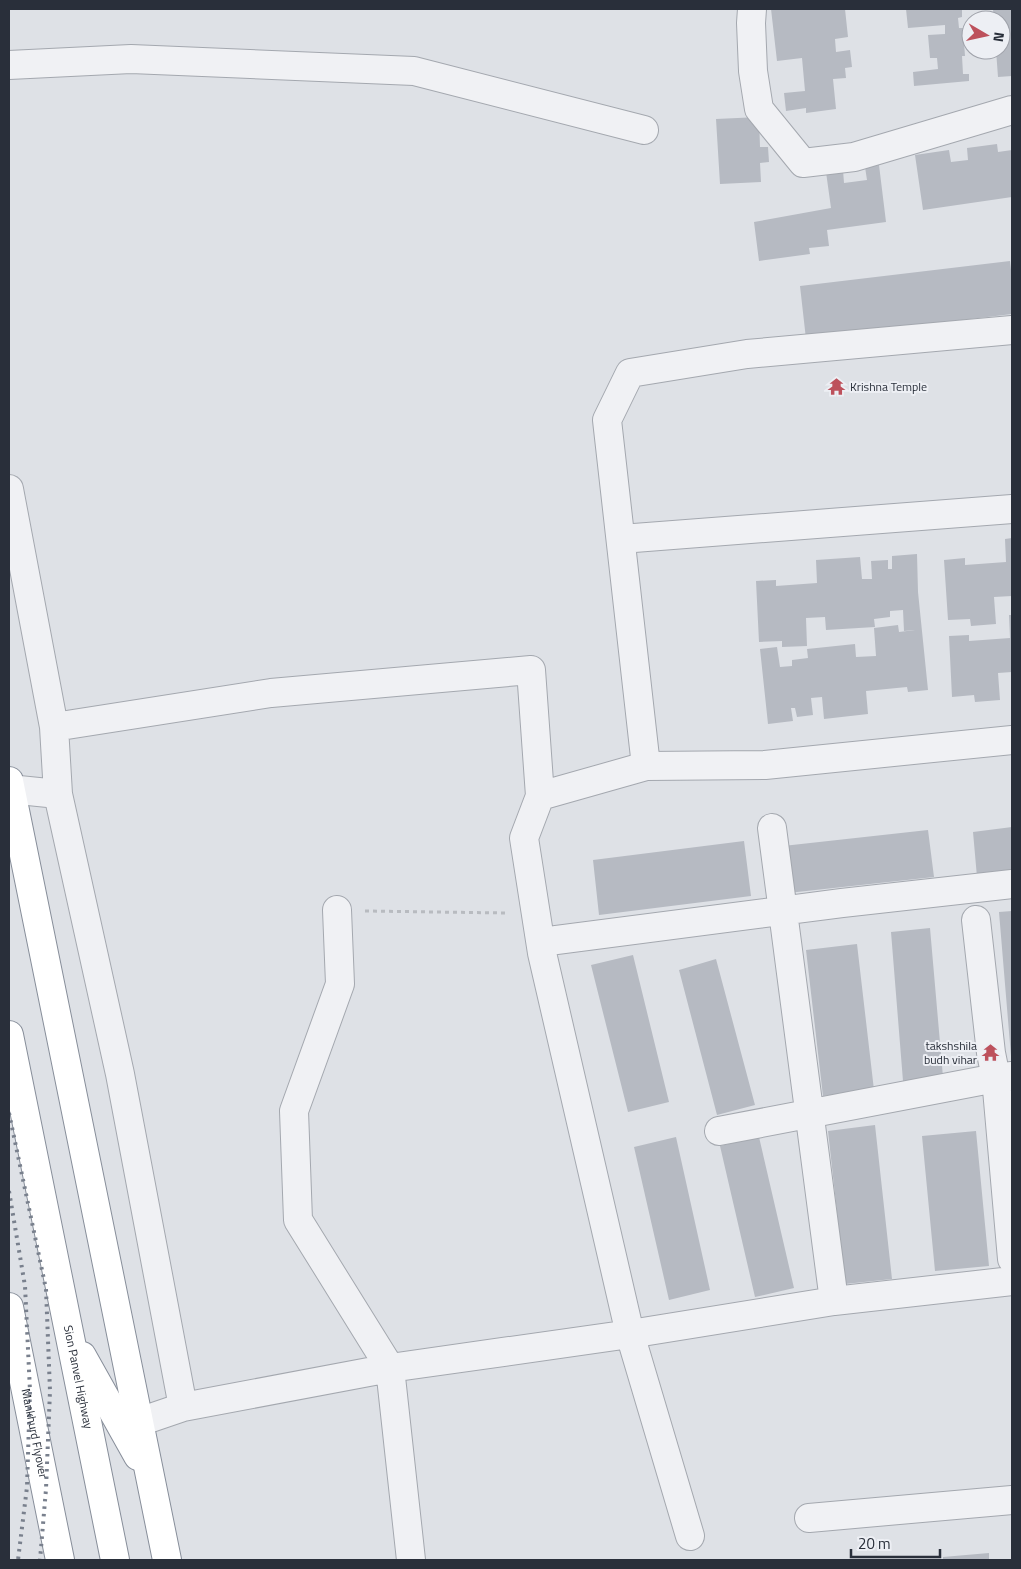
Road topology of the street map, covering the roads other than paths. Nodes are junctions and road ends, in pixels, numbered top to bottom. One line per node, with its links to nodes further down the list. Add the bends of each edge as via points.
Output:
1 (752, 9): 3 (street, via 752,71 759,109 803,163 854,157)
2 (9, 65): 4 (street, via 131,59 414,71)
3 (1012, 110)
4 (644, 130)
5 (1012, 330): 8 (street, via 747,354 630,373 607,420)
6 (9, 490): 9 (street)
7 (1012, 510): 8 (street)
8 (620, 539): 11 (street)
9 (54, 727): 13 (street); 14 (street, via 271,693 531,670)
10 (1012, 740): 11 (street, via 765,765)
11 (646, 766): 14 (street)
12 (9, 787): 13 (street); 16 (highway)
13 (58, 794): 33 (street, via 120,1074)
14 (540, 796): 21 (street, via 524,838)
15 (772, 828): 19 (street)
16 (18, 868): 34 (highway)
17 (1012, 884): 19 (street)
18 (337, 910): 32 (street, via 340,984 294,1111 298,1220)
19 (784, 911): 21 (street); 24 (street)
20 (976, 920): 23 (street, via 991,1053)
21 (541, 942): 31 (street)
22 (9, 1035): 30 (highway, Sion Panvel Highway)
23 (1004, 1077): 24 (street); 26 (street)
24 (810, 1113): 25 (street); 28 (street)
25 (719, 1131)
26 (1012, 1259)
27 (1012, 1281): 28 (street)
28 (834, 1301): 31 (street)
29 (9, 1307): 39 (highway, Mankhurd Flyover)
30 (69, 1333): 35 (highway); 40 (highway, Sion Panvel Highway)
31 (630, 1334): 32 (street); 38 (street)
32 (390, 1368): 33 (street); 42 (street)
33 (183, 1407): 34 (street)
34 (139, 1422): 35 (highway)
35 (150, 1476): 41 (highway)
36 (1012, 1500): 37 (street)
37 (809, 1518)
38 (690, 1536)
39 (60, 1560)
40 (115, 1560)
41 (167, 1560)
42 (411, 1560)

